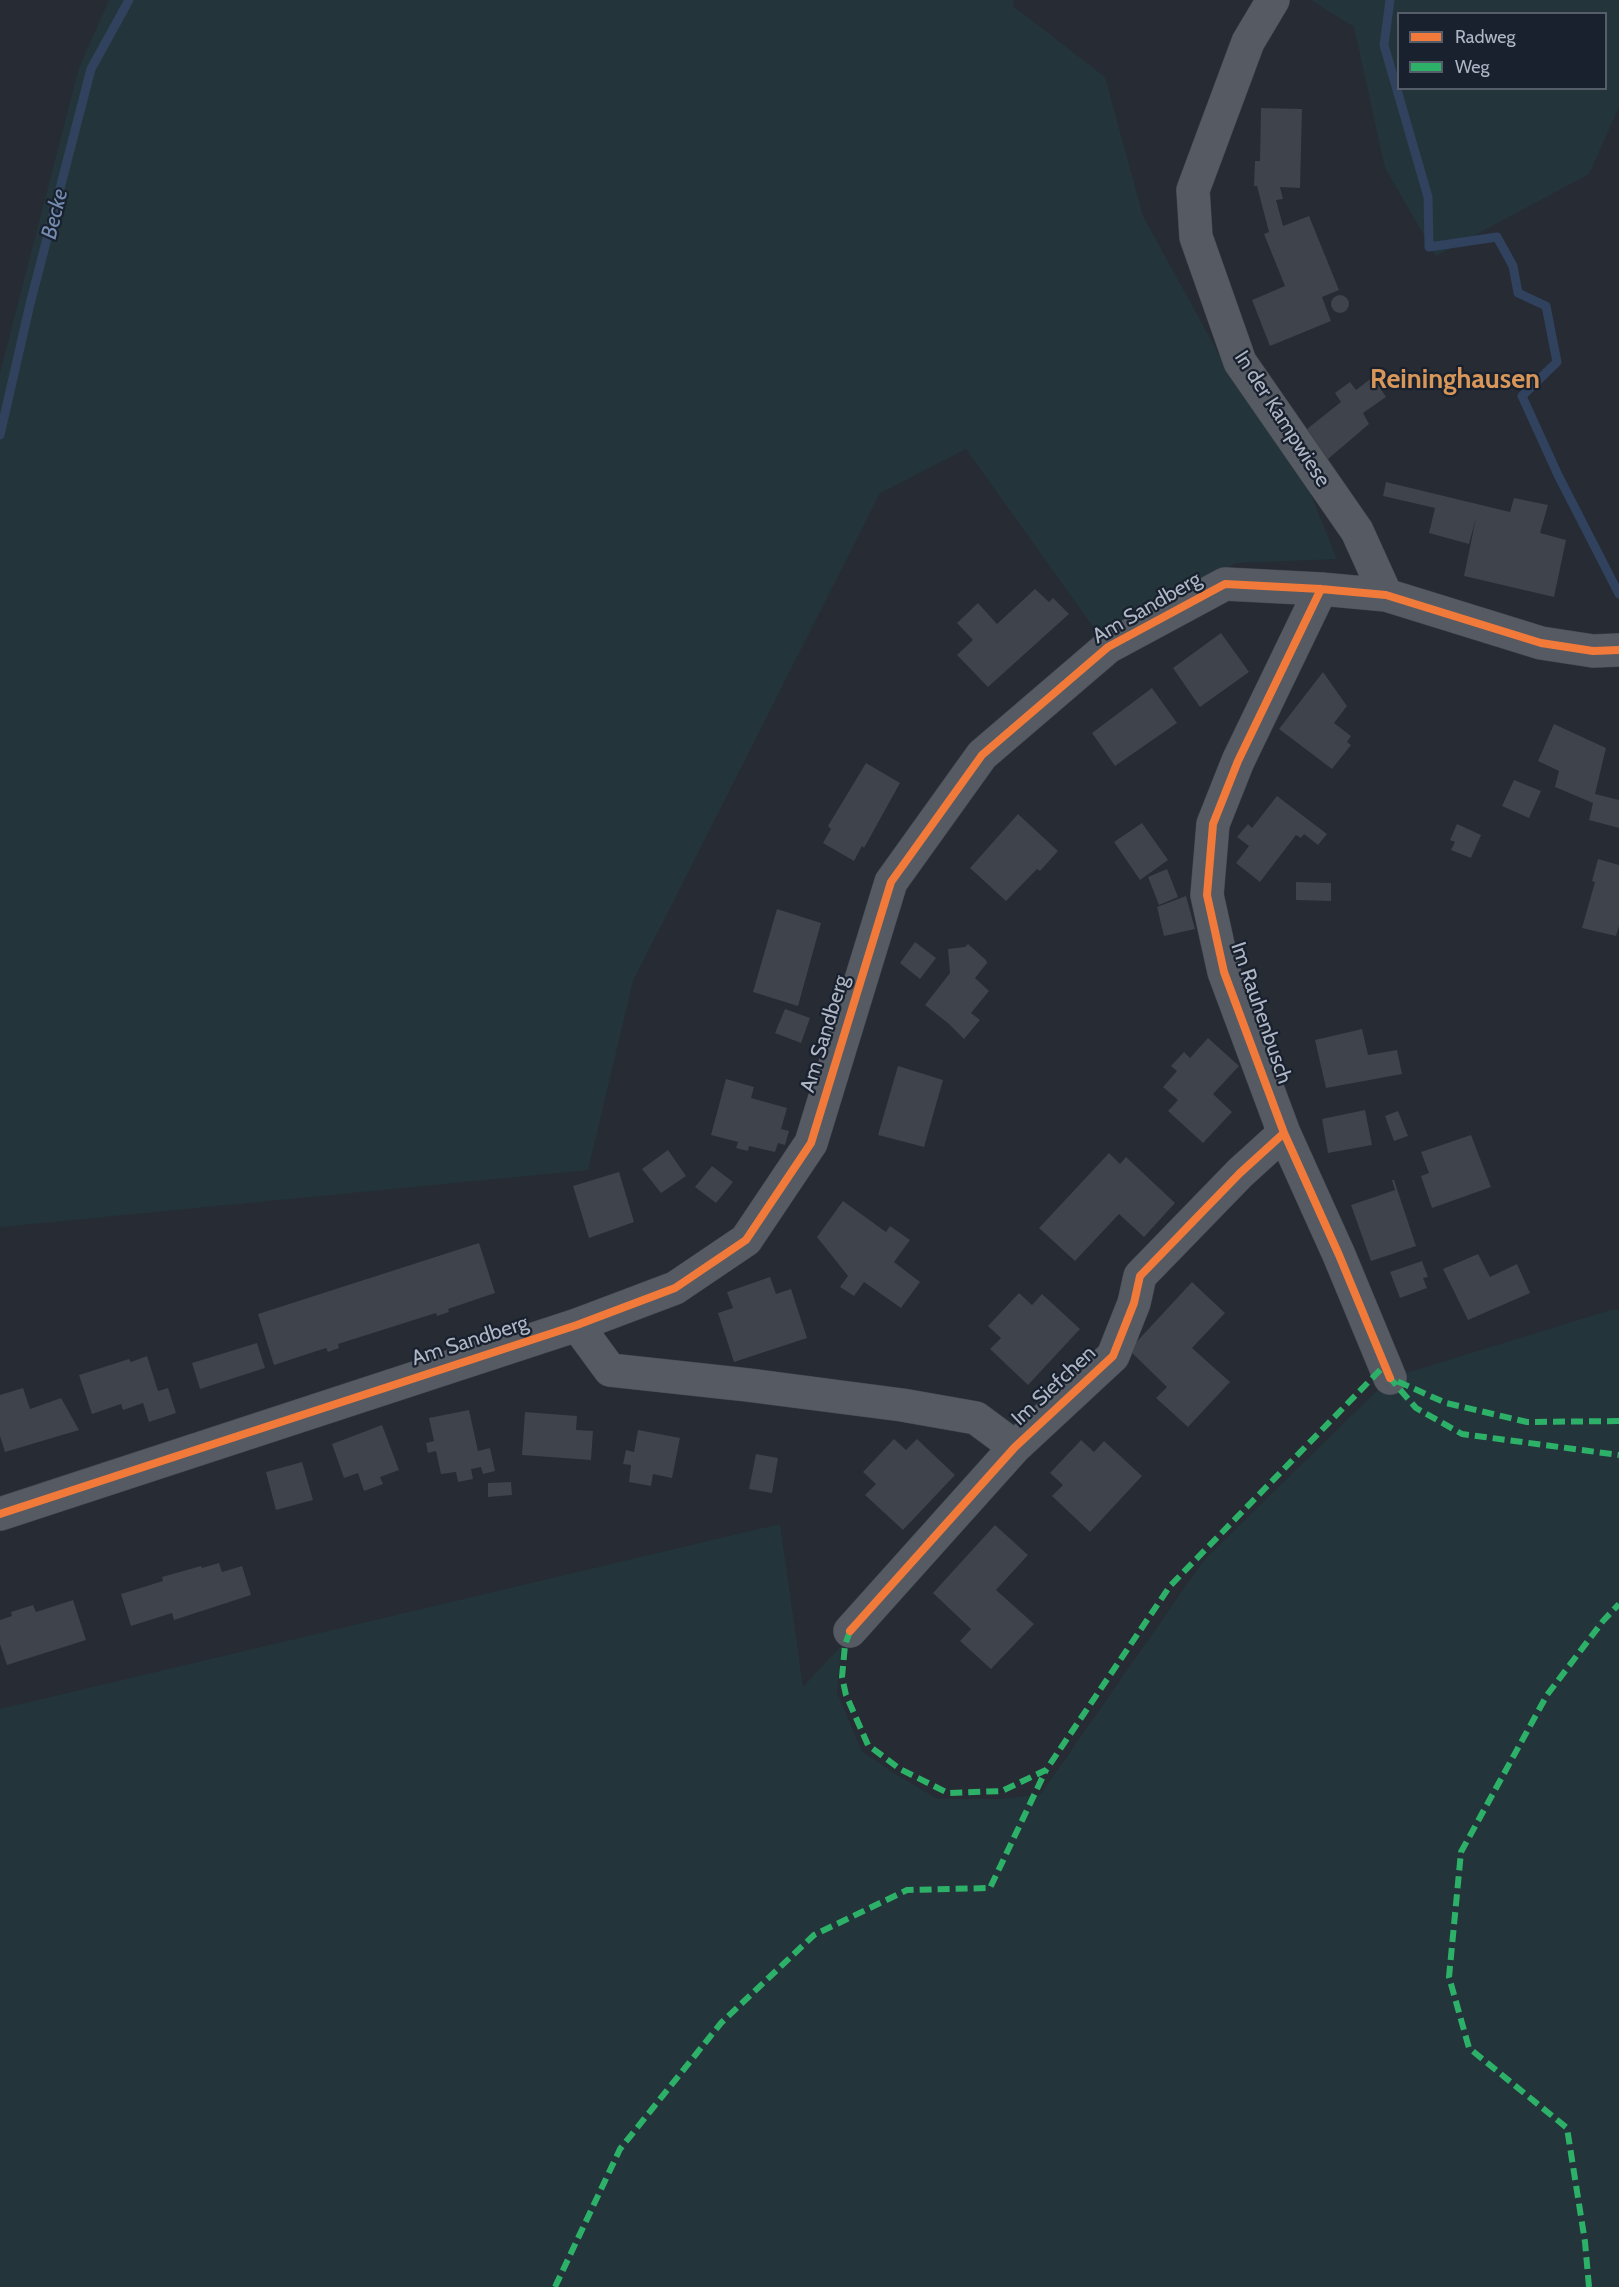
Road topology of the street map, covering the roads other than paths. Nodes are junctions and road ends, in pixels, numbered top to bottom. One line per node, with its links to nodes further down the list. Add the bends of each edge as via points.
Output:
1 (1273, 0): 3 (street, In der Kampwiese, via 1248,42 1193,190 1196,237 1240,362 1357,531)
2 (1321, 589): 3 (street, Am Sandberg); 5 (street, Im Rauhenbusch, via 1238,761 1213,824 1207,895 1224,972); 6 (street, Am Sandberg, via 1225,584 1108,647 982,755 891,882 811,1143 746,1240 675,1288)
3 (1386, 595): 4 (street, Am Sandberg, via 1540,643 1593,651)
4 (1619, 650)
5 (1284, 1133): 7 (street, Im Rauhenbusch); 8 (street, Im Siefchen, via 1140,1276 1113,1356)
6 (577, 1325): 8 (street, Im Siefchen, via 610,1370 748,1384 976,1419); 9 (street, Am Sandberg)
7 (1390, 1378)
8 (1015, 1447): 10 (street, Im Siefchen)
9 (0, 1514)
10 (850, 1631)

